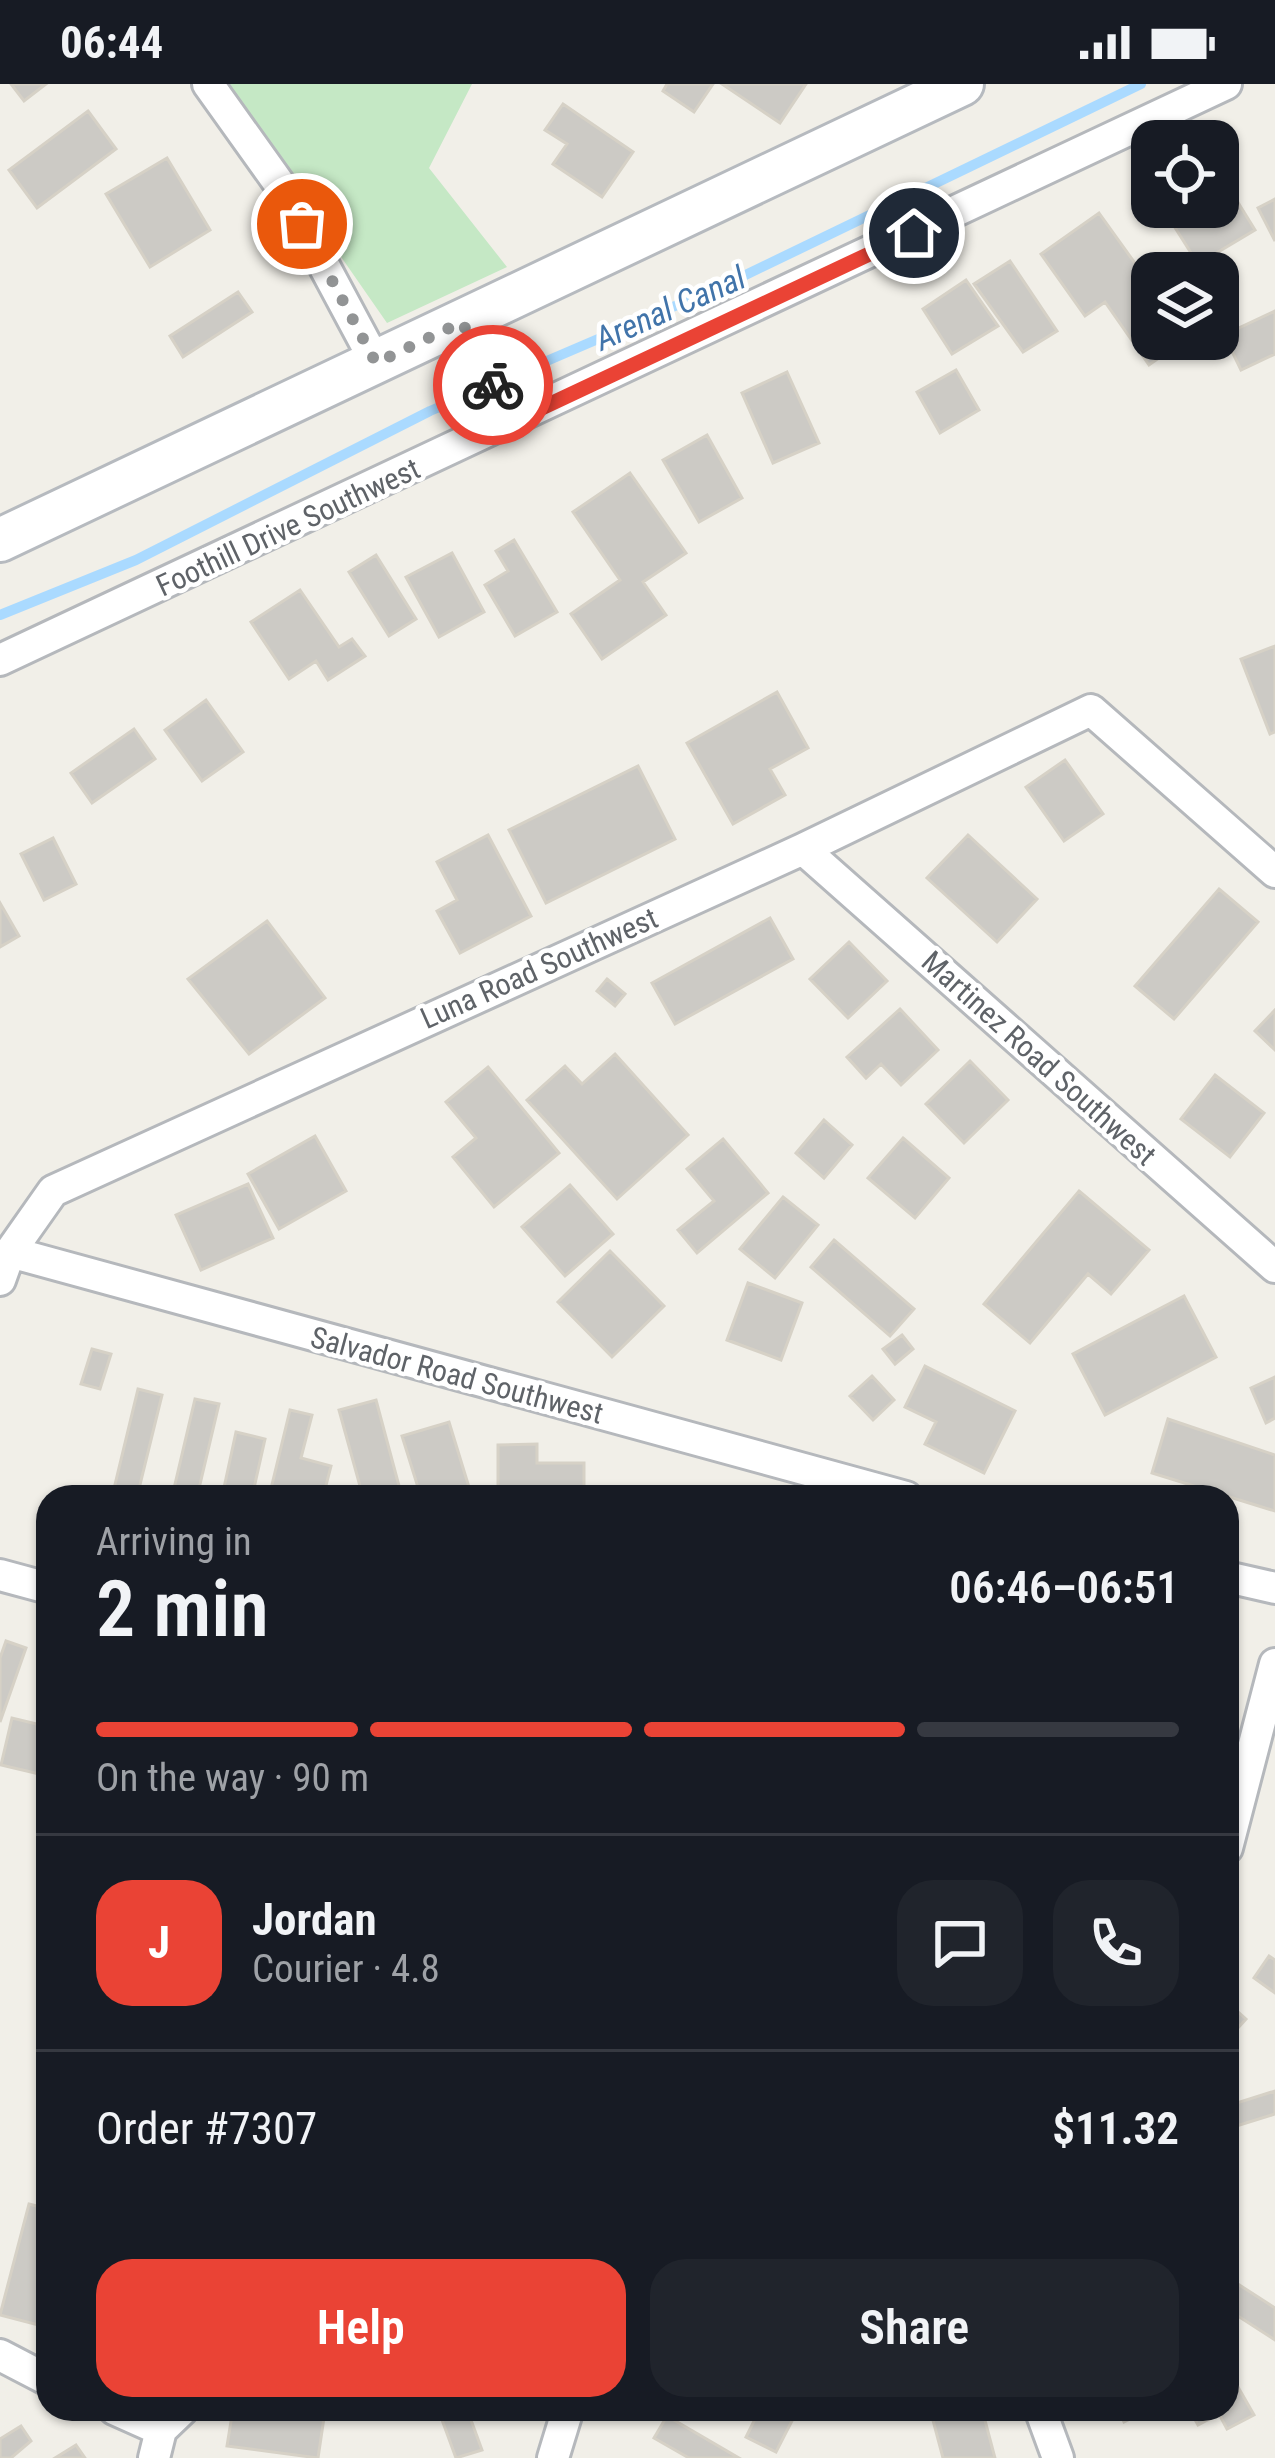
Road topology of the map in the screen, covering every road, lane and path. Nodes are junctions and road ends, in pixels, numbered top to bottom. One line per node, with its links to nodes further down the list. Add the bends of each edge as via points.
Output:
1 (208, 84): 5 (street, via 283,189)
2 (1226, 84): 6 (street, Foothill Drive Southwest)
3 (938, 88): 4 (street)
4 (470, 340): 5 (street); 6 (street)
5 (376, 363): 7 (street)
6 (512, 422): 8 (street, Foothill Drive Southwest)
7 (0, 540)
8 (0, 660)
9 (1262, 842): 10 (street, Luna Road Southwest, via 1090,710); 11 (street)
10 (803, 849): 12 (street, Luna Road Southwest, via 52,1191); 13 (street, Martinez Road Southwest)
11 (1275, 872)
12 (5, 1266): 14 (street, Salvador Road Southwest)
13 (1275, 1267)
14 (859, 1485)
15 (0, 1575): 17 (street)
16 (1239, 1580): 18 (street)
17 (36, 1585)
18 (1275, 1588)
19 (1275, 1664): 20 (street)
20 (1239, 1803)
21 (0, 2355): 22 (street)
22 (36, 2374)
23 (564, 2421): 25 (street)
24 (1044, 2421): 26 (street)
25 (553, 2458)
26 (1058, 2458)

